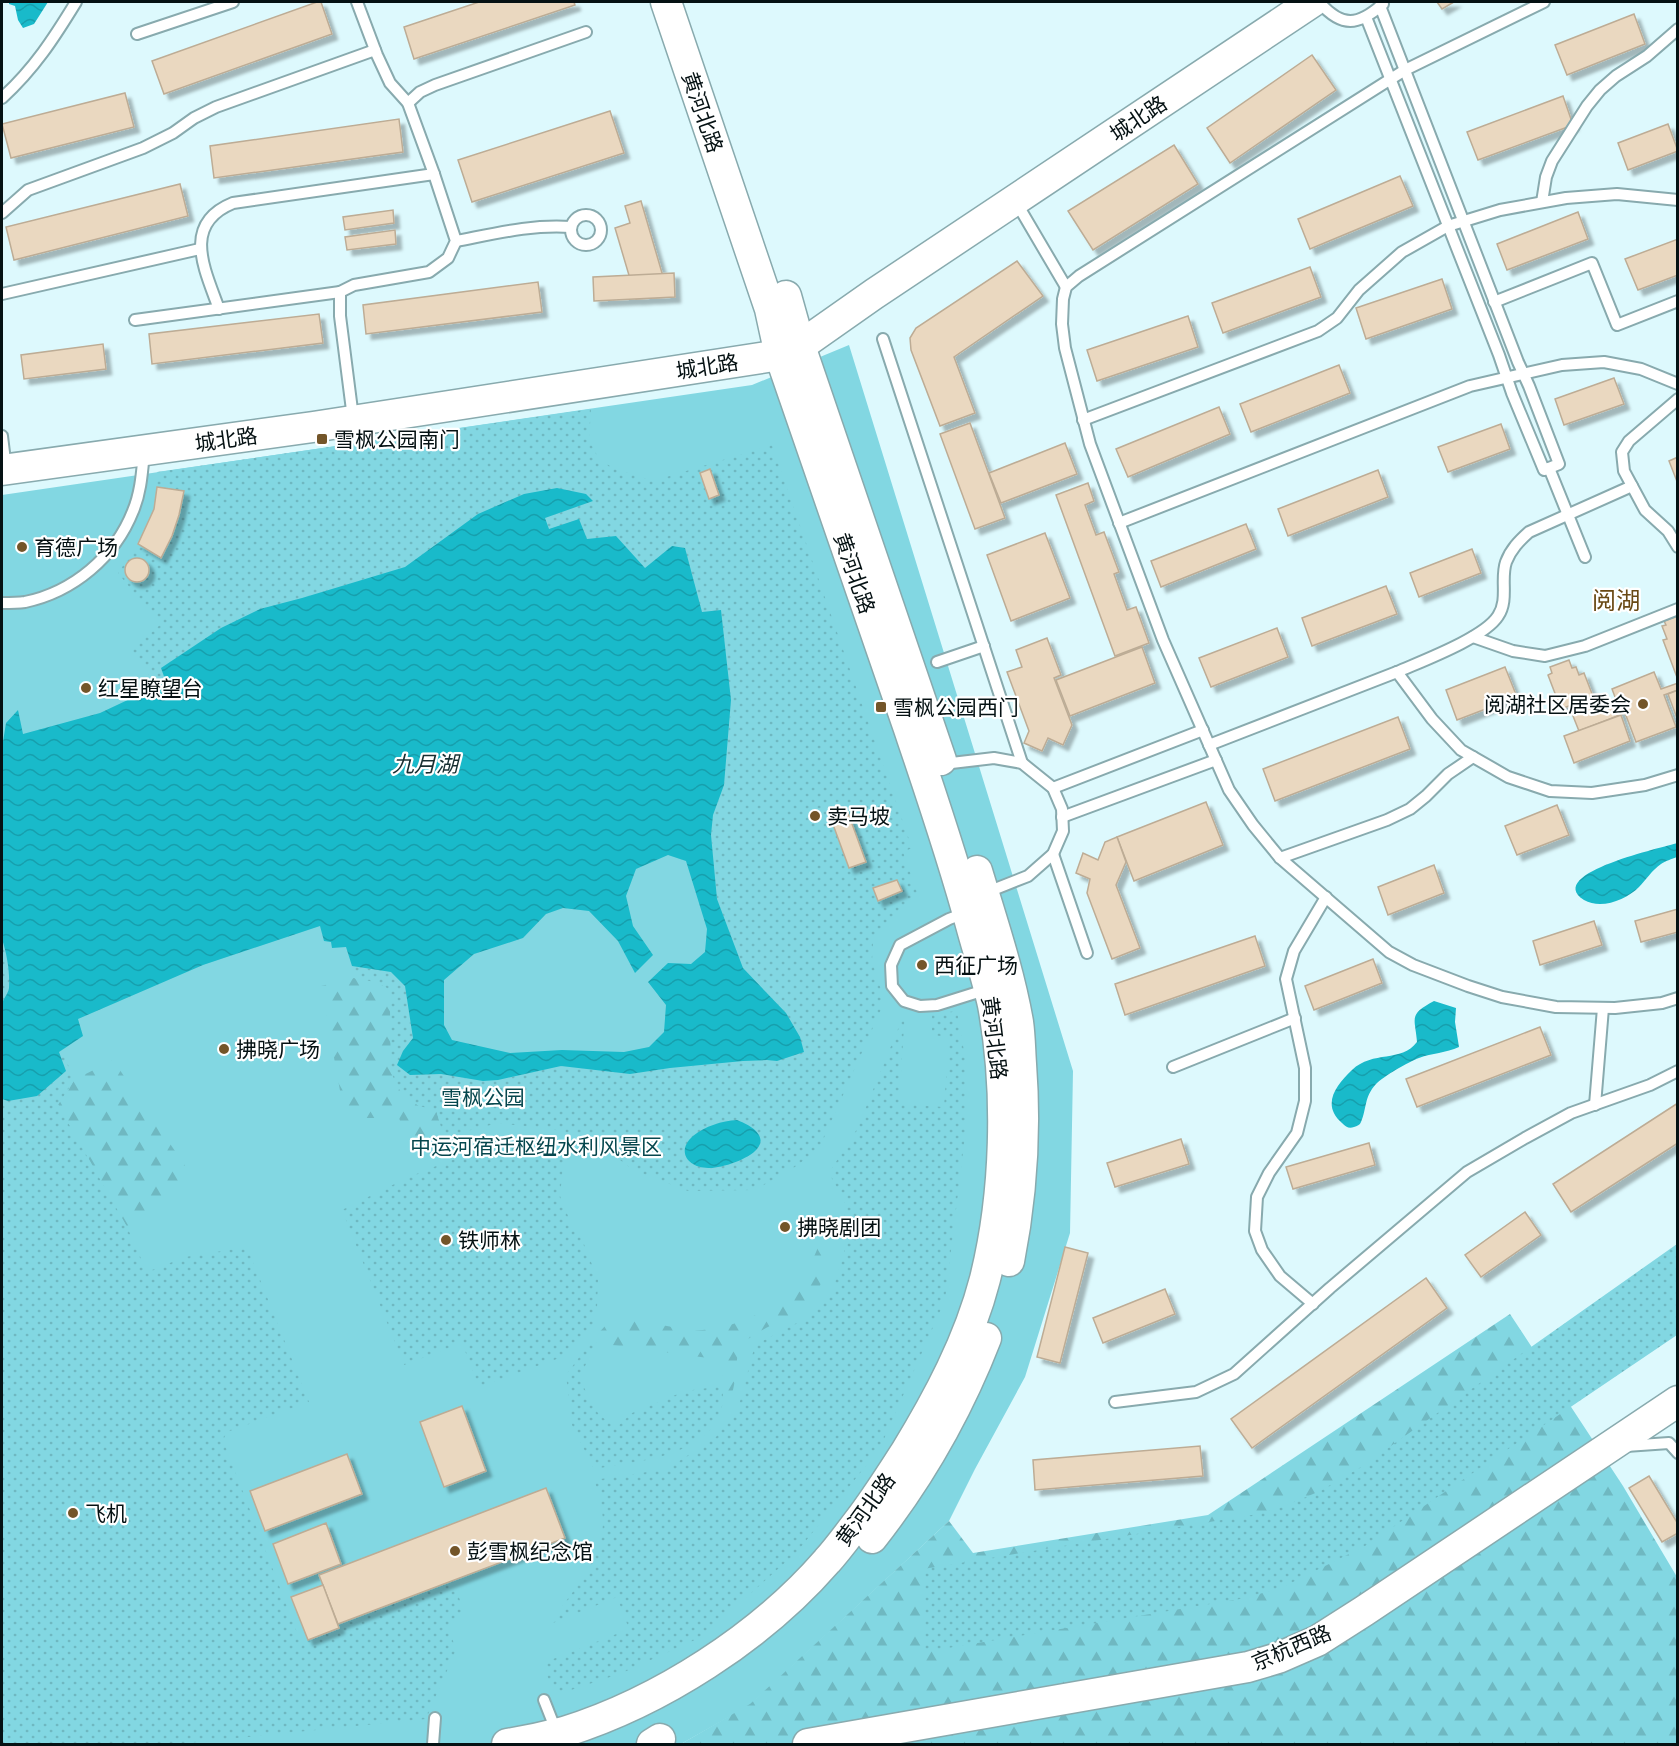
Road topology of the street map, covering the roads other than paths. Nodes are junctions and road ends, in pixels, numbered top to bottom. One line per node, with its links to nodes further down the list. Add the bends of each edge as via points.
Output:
1 (76, 2): 17 (lane, via 30,70)
2 (233, 2): 13 (lane)
3 (358, 2): 14 (lane)
4 (666, 2): 37 (main road, 黄河北路, via 770,309)
5 (686, 2): 37 (main road, 黄河北路, via 786,297)
6 (1312, 2): 20 (main road, 城北路)
7 (1319, 2): 10 (lane, via 1330,15 1347,21)
8 (1544, 2): 15 (lane)
9 (1383, 4): 10 (lane); 15 (lane)
10 (1366, 17): 16 (lane)
11 (1677, 29): 22 (lane, via 1647,56 1616,76 1587,106 1552,160)
12 (586, 32): 18 (lane, via 435,85)
13 (137, 34)
14 (375, 50): 18 (lane, via 390,83); 23 (lane, via 216,107 143,148 28,190)
15 (1405, 70): 16 (lane); 24 (lane)
16 (1390, 80): 25 (lane); 29 (lane)
17 (2, 98)
18 (408, 103): 19 (lane)
19 (434, 174): 27 (lane); 28 (lane, via 233,202 221,207 206,223)
20 (1015, 200): 29 (lane); 37 (main road, 城北路)
21 (1677, 200): 22 (lane, via 1617,194)
22 (1542, 202): 24 (lane)
23 (2, 213)
24 (1463, 221): 25 (lane); 33 (lane)
25 (1448, 226): 39 (lane); 43 (lane, via 1402,252 1359,290 1337,318 1318,331)
26 (571, 227): 27 (lane, via 525,229)
27 (456, 241): 30 (lane, via 448,258 429,272 354,285)
28 (200, 249): 31 (lane); 34 (lane)
29 (1066, 287): 43 (lane, via 1062,324 1065,348)
30 (340, 292): 34 (lane); 42 (lane)
31 (2, 294)
32 (1677, 301): 33 (lane, via 1617,325 1592,263)
33 (1494, 302): 38 (lane)
34 (219, 309): 35 (lane)
35 (135, 320)
36 (883, 339): 56 (lane)
37 (790, 350): 42 (main road, 城北路); 64 (main road, 黄河北路)
38 (1523, 374): 39 (lane); 40 (lane, via 1562,365 1604,362 1641,369); 46 (lane, via 1559,464)
39 (1507, 379): 46 (lane, via 1544,470); 50 (lane, via 1470,387)
40 (1677, 384)
41 (1677, 399): 48 (lane, via 1629,441 1622,452 1624,471)
42 (354, 420): 45 (main road, 城北路)
43 (1083, 420): 50 (lane)
44 (2, 436): 47 (lane)
45 (144, 450): 47 (main road, 城北路); 53 (lane, via 142,480 133,511 117,543 101,561 54,593 24,602)
46 (1550, 468): 49 (lane)
47 (4, 470)
48 (1632, 486): 49 (lane); 51 (lane, via 1645,510 1668,531)
49 (1568, 514): 52 (lane); 55 (lane, via 1528,532 1515,545 1505,563 1503,606 1498,618)
50 (1119, 523): 59 (lane, via 1163,640)
51 (1677, 547)
52 (1585, 557)
53 (2, 603)
54 (1677, 609): 55 (lane, via 1585,646 1545,656 1513,651)
55 (1473, 637): 58 (lane)
56 (984, 646): 57 (lane); 63 (lane)
57 (937, 662)
58 (1397, 672): 60 (lane); 61 (lane, via 1432,719 1461,750)
59 (1203, 730): 60 (lane); 66 (lane)
60 (1209, 745): 62 (lane)
61 (1473, 757): 65 (lane, via 1508,777 1550,791 1592,793 1645,785); 69 (lane, via 1410,809)
62 (1216, 760): 67 (lane); 69 (lane, via 1229,789)
63 (1022, 763): 64 (lane, via 994,758); 66 (lane)
64 (933, 767): 71 (main road, 黄河北路)
65 (1677, 775)
66 (1053, 788): 67 (lane)
67 (1062, 817): 68 (lane, via 1063,831)
68 (1053, 854): 71 (lane, via 1028,876); 72 (lane)
69 (1280, 858): 70 (lane)
70 (1326, 897): 75 (lane, via 1389,952 1413,964 1502,997 1556,1007); 76 (lane, via 1294,951 1286,979)
71 (972, 902): 73 (main road, 黄河北路); 73 (lane, via 900,945 891,965 892,986 904,1001 920,1006 937,1005); 87 (main road, 黄河北路, via 1008,975 1018,1024 1024,1138 1017,1220 1001,1297 966,1387 892,1512 817,1601 775,1637 672,1706 627,1727)
72 (1087, 953)
73 (989, 988): 87 (main road, 黄河北路, via 1000,1052 1003,1142 994,1233 971,1323 925,1419 875,1500 826,1562 766,1621 698,1669 604,1717)
74 (1677, 998): 75 (lane)
75 (1603, 1008): 79 (lane)
76 (1294, 1018): 77 (lane); 80 (lane, via 1305,1068 1305,1101 1297,1133 1257,1197 1255,1231 1262,1250 1280,1276)
77 (1173, 1067)
78 (1677, 1071): 79 (lane)
79 (1595, 1105): 80 (lane, via 1571,1113 1467,1172)
80 (1312, 1304): 82 (lane, via 1234,1374 1196,1392)
81 (1677, 1401): 83 (main road, 京杭西路)
82 (1116, 1402)
83 (1608, 1447): 84 (lane, via 1669,1443); 90 (main road, 京杭西路, via 1364,1611 1317,1641 1278,1658 1248,1667)
84 (1677, 1453)
85 (544, 1700): 87 (lane)
86 (435, 1718): 88 (lane)
87 (568, 1741): 89 (main road, 黄河北路)
88 (433, 1744)
89 (507, 1744)
90 (808, 1744)

